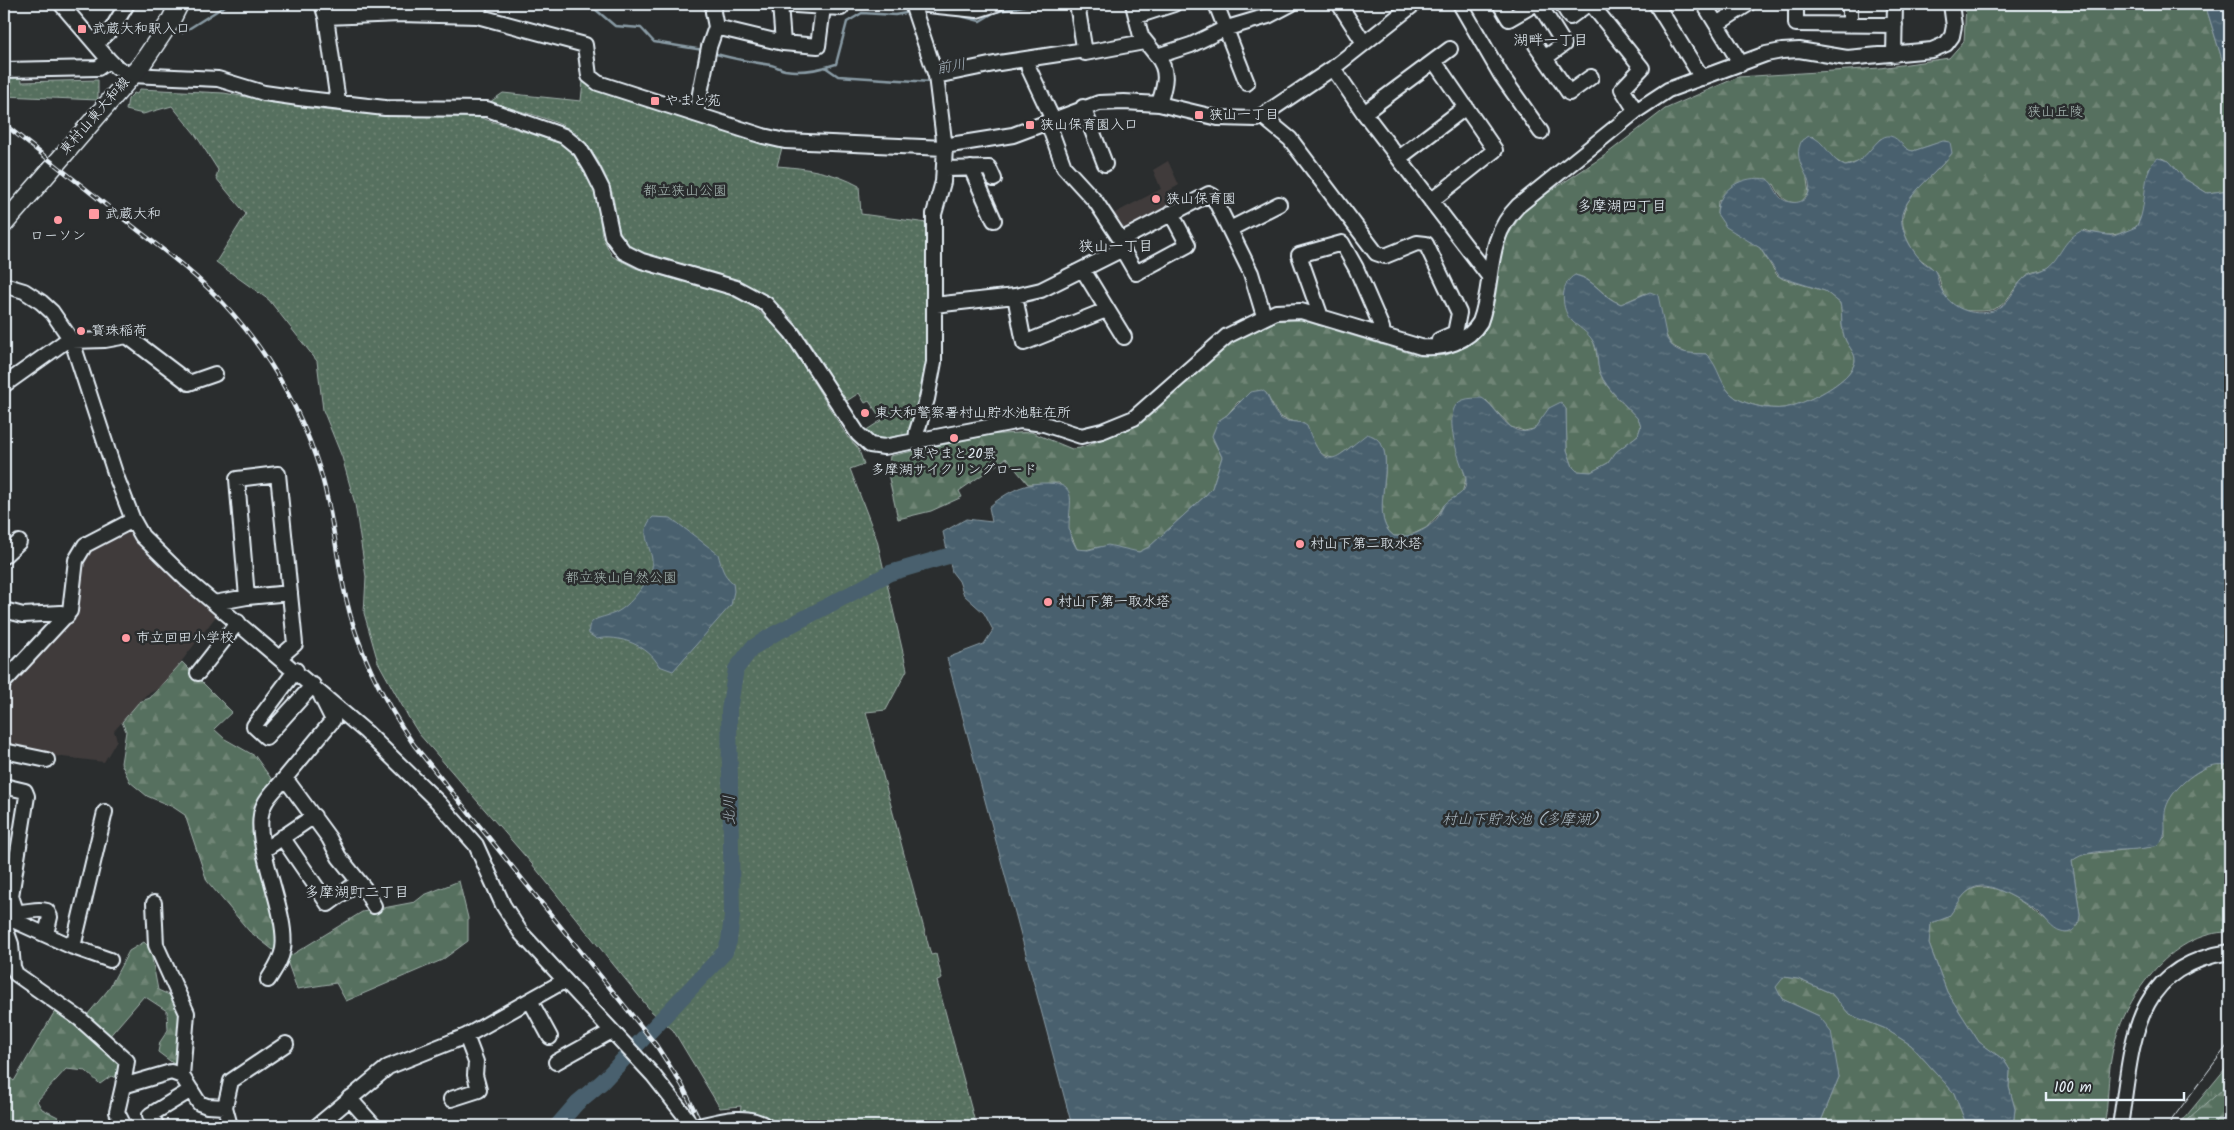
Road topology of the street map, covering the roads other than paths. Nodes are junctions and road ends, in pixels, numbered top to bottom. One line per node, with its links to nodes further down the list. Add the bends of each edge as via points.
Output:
1 (61, 4): 40 (street)
2 (128, 4): 40 (street, via 112,29)
3 (179, 4): 54 (main road, 東村山東大和線, via 153,49)
4 (714, 4): 36 (street)
5 (780, 4): 24 (street); 39 (street)
6 (996, 4): 27 (street, via 977,10)
7 (1077, 4): 44 (street)
8 (1174, 4): 32 (street)
9 (1216, 4): 37 (street)
10 (1290, 4): 28 (street)
11 (1414, 4): 29 (street)
12 (1460, 4): 68 (street, via 1500,75)
13 (1500, 4): 14 (street, via 1509,19)
14 (1537, 4): 47 (street, via 1564,44)
15 (1562, 4): 16 (street, via 1570,17)
16 (1589, 4): 63 (street, via 1642,68 1622,89)
17 (1704, 4): 33 (street)
18 (1748, 4): 33 (street)
19 (1796, 4): 34 (street, via 1796,24)
20 (1850, 4): 34 (street)
21 (1895, 4): 35 (street)
22 (1951, 4): 45 (street, via 1953,30 1946,44 1932,50)
23 (1662, 6): 56 (street)
24 (823, 7): 26 (street); 39 (street, via 818,46)
25 (1341, 7): 41 (street)
26 (841, 8)
27 (915, 8): 57 (street)
28 (1274, 8): 37 (street)
29 (1399, 8): 41 (street)
30 (324, 10): 31 (street, via 400,14); 59 (street)
31 (479, 10): 65 (street, via 585,45 589,76 598,82)
32 (1135, 10): 38 (street)
33 (1717, 24): 51 (street)
34 (1850, 25): 35 (street)
35 (1894, 25): 45 (street)
36 (716, 27): 39 (street); 65 (street)
37 (1224, 29): 46 (street); 58 (street)
38 (1144, 42): 44 (street, via 1085,53); 46 (street)
39 (783, 43)
40 (96, 44): 48 (street)
41 (1364, 44): 52 (street)
42 (1536, 45): 47 (street)
43 (1450, 49): 49 (street)
44 (1085, 50): 50 (street)
45 (1894, 55): 51 (street, via 1847,58 1799,50 1782,51)
46 (1158, 56): 60 (street, via 1163,63 1166,80)
47 (1545, 58): 55 (street, via 1569,93)
48 (109, 60): 53 (street, via 98,68); 54 (street)
49 (1434, 61): 62 (street); 64 (street)
50 (1028, 64): 57 (street); 67 (street)
51 (1741, 64): 56 (street)
52 (1333, 68): 64 (street); 66 (street)
53 (4, 70)
54 (131, 75): 59 (street, via 218,79 264,92); 79 (main road, 東村山東大和線)
55 (1591, 77)
56 (1702, 78): 63 (street, via 1668,90)
57 (936, 79): 69 (street)
58 (1247, 82)
59 (338, 102): 96 (street, via 385,108 481,108 564,136 580,149 592,169 602,189 612,236 624,252 635,259 725,284 756,298 775,311 787,325 865,442 884,447)
60 (1158, 104): 61 (street, via 1124,102); 66 (street, via 1218,118 1251,120)
61 (1083, 107): 67 (street); 71 (street)
62 (1466, 107): 70 (street); 75 (street, via 1495,150)
63 (1636, 111): 83 (street, via 1512,212 1499,232)
64 (1364, 113): 70 (street)
65 (696, 114): 69 (street, via 785,141)
66 (1262, 116): 93 (street, via 1290,139 1376,253 1385,256 1416,243 1426,244 1459,313 1455,333)
67 (1051, 121): 69 (street, via 1013,135); 81 (street, via 1064,167 1096,202)
68 (1541, 132)
69 (945, 147): 73 (street)
70 (1398, 158): 75 (street)
71 (1106, 164)
72 (971, 168): 73 (street); 74 (street, via 989,168); 78 (street)
73 (944, 169): 86 (street, via 944,182 934,214)
74 (994, 179)
75 (1432, 201): 83 (street)
76 (1279, 204): 80 (street)
77 (1171, 213): 80 (street, via 1209,194); 81 (street); 81 (street, via 1188,245 1136,273)
78 (994, 220)
79 (4, 224)
80 (1230, 230): 88 (street, via 1250,273)
81 (1121, 244): 82 (street, via 1115,254)
82 (1082, 270): 85 (street, via 1041,290); 87 (street)
83 (1488, 275): 93 (street, via 1482,318 1474,332 1447,346)
84 (4, 285): 92 (street, via 24,291 41,302)
85 (1015, 296): 86 (street); 87 (street, via 1024,343)
86 (934, 305): 96 (street, via 934,362)
87 (1106, 310): 91 (street)
88 (1264, 316): 89 (street, via 1293,310); 96 (street, via 1227,336 1134,418 1119,425 1081,436 1044,424 1020,421)
89 (1321, 317): 90 (street); 90 (street, via 1299,255 1342,243)
90 (1383, 336): 93 (street)
91 (1124, 337)
92 (71, 339): 94 (street, via 105,340 127,336 189,383); 95 (street); 97 (street)
93 (1421, 347)
94 (215, 374)
95 (4, 385)
96 (916, 441)
97 (133, 520): 102 (street, via 154,549); 104 (street, via 85,545 80,551 74,571 72,606)
98 (19, 542): 99 (street)
99 (4, 556)
100 (290, 593): 101 (street); 101 (street, via 278,474 237,479); 106 (street, via 295,644)
101 (247, 597): 102 (street)
102 (214, 603): 105 (street)
103 (4, 610): 104 (street, via 23,616 61,613)
104 (67, 616): 109 (street)
105 (238, 622): 106 (street); 108 (street)
106 (280, 657): 107 (street)
107 (296, 670): 110 (street); 110 (street, via 254,726 266,737)
108 (198, 674)
109 (4, 682)
110 (318, 689): 113 (street, via 334,720); 129 (street, via 407,770 467,833 482,856 510,918)
111 (4, 751): 112 (street)
112 (47, 760)
113 (285, 778): 116 (street); 118 (street, via 264,805 260,819)
114 (4, 786): 124 (street, via 25,791 26,796 11,896 16,911 25,913 38,908 47,911 50,917)
115 (105, 812): 125 (street)
116 (314, 816): 117 (street); 119 (street)
117 (282, 837): 118 (street); 119 (street, via 328,904)
118 (264, 850): 128 (street, via 284,932 280,959)
119 (358, 882): 121 (street)
120 (154, 903): 136 (street, via 156,945 186,1012)
121 (374, 906)
122 (4, 916): 124 (street)
123 (4, 924): 137 (street, via 16,974 80,1019 127,1062)
124 (46, 934): 125 (street)
125 (73, 947): 127 (street)
126 (2230, 952): 150 (street, via 2182,966 2152,993 2134,1042)
127 (110, 960)
128 (268, 980)
129 (564, 981): 130 (street); 131 (street)
130 (531, 1002): 132 (street); 133 (street)
131 (612, 1031): 135 (street, via 572,1058); 148 (street)
132 (466, 1036): 139 (street, via 388,1067); 140 (street, via 476,1062 479,1090)
133 (550, 1037)
134 (286, 1044): 141 (street, via 231,1081)
135 (556, 1062)
136 (182, 1076): 137 (street, via 171,1072); 138 (street)
137 (123, 1086): 143 (street, via 117,1112)
138 (191, 1090): 141 (street, via 199,1103); 144 (street, via 150,1115)
139 (349, 1098): 146 (street); 147 (street)
140 (451, 1099)
141 (225, 1107): 145 (street)
142 (763, 1125): 149 (street, via 742,1119)
143 (124, 1126)
144 (157, 1126)
145 (230, 1126)
146 (317, 1126)
147 (374, 1126)
148 (693, 1126)
149 (698, 1126)
150 (2120, 1126)

